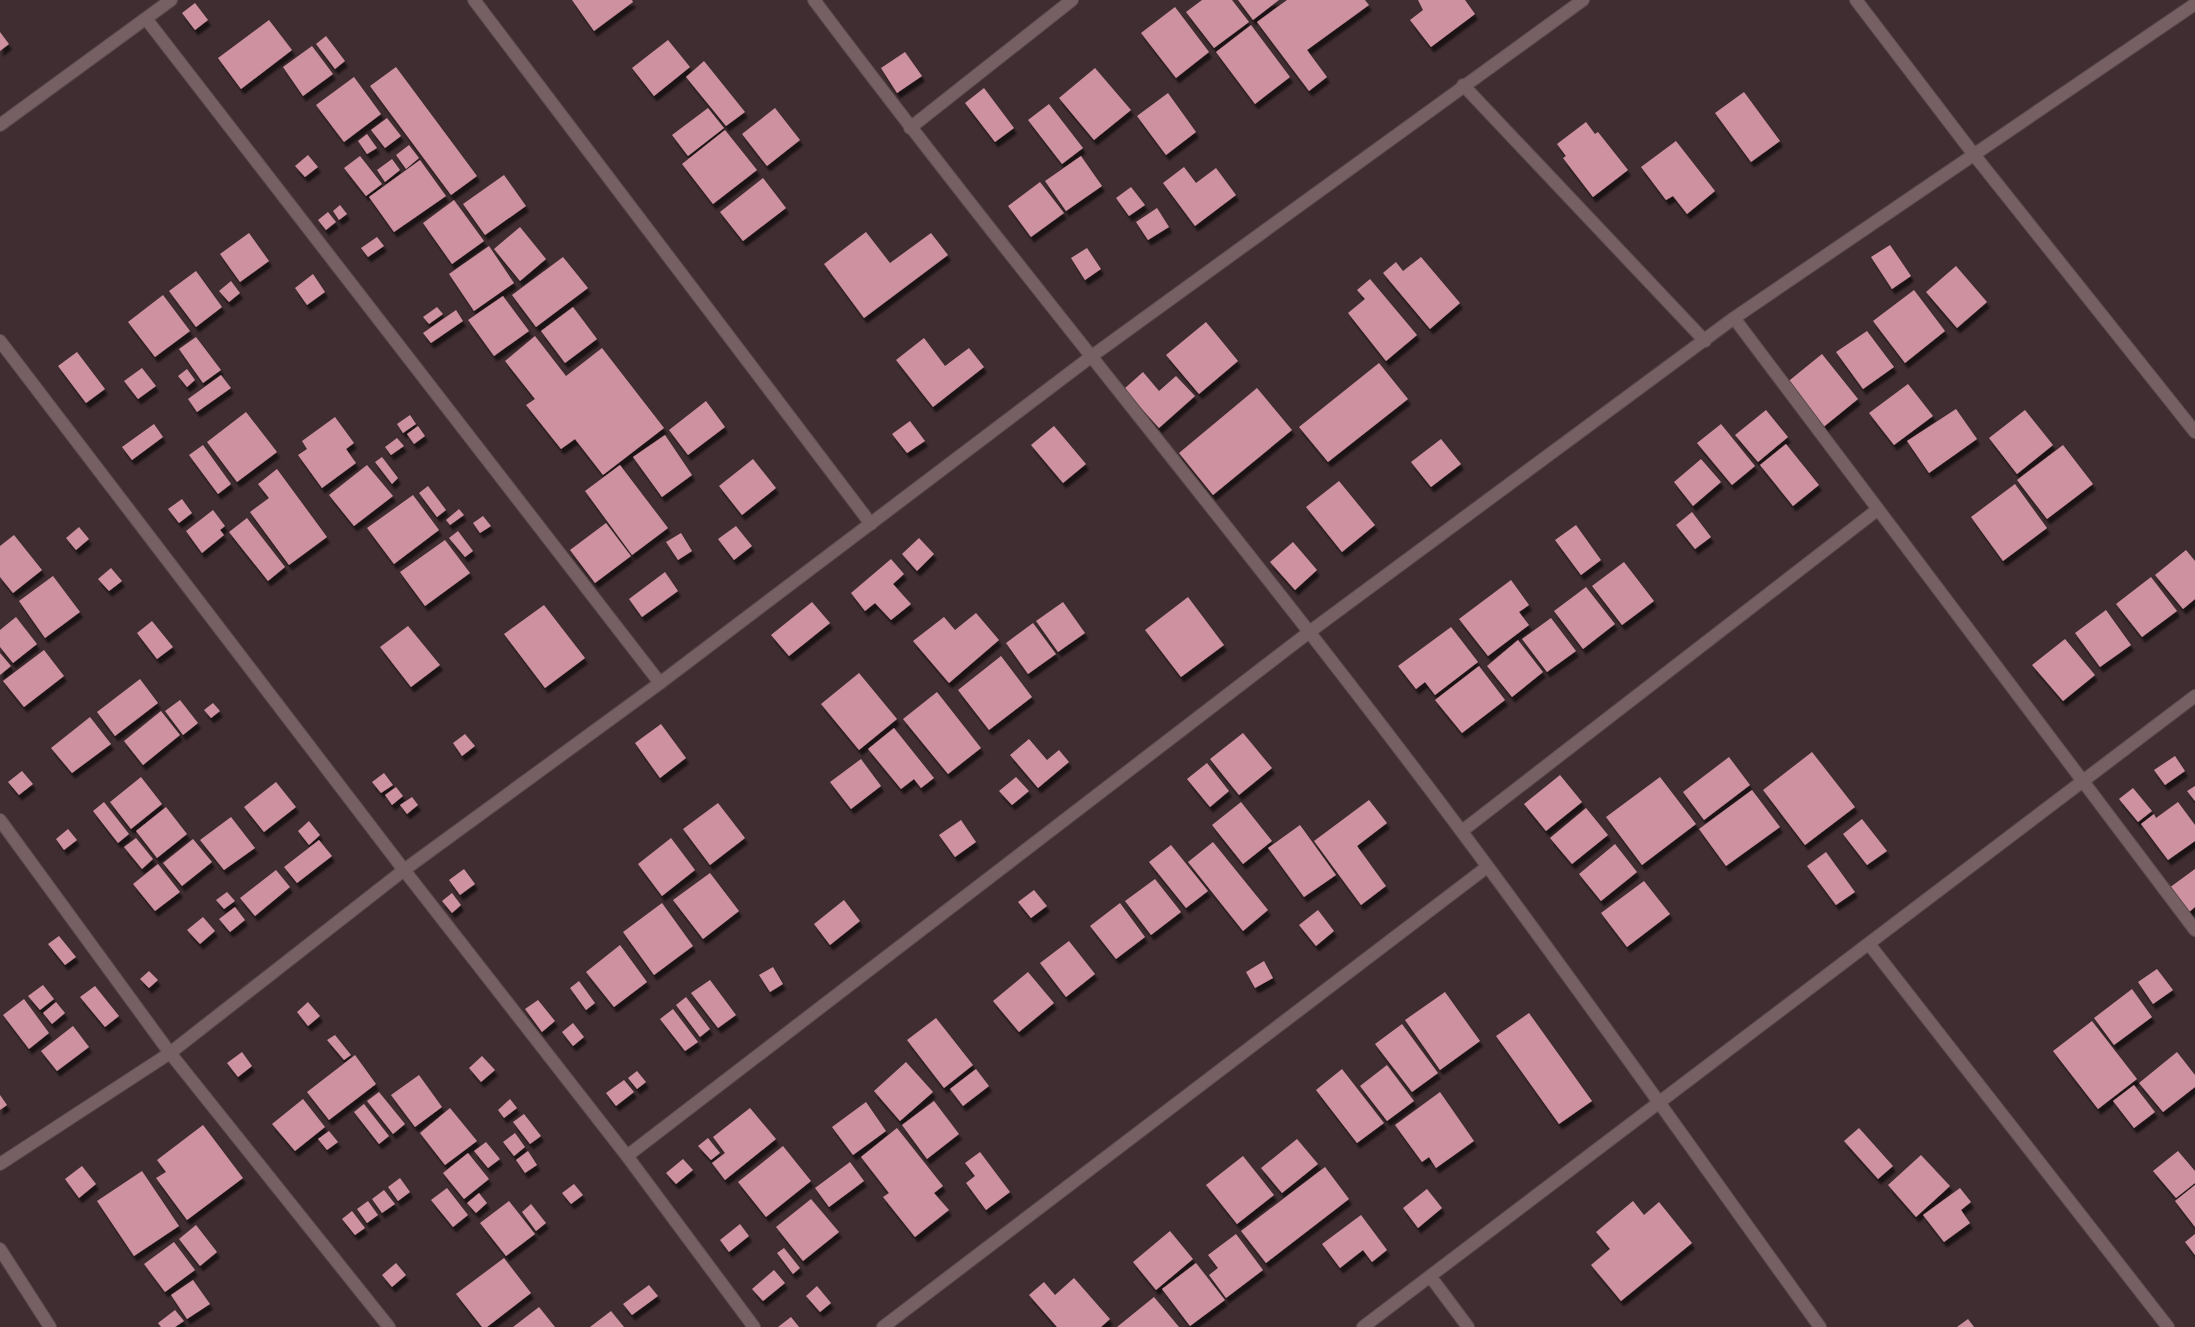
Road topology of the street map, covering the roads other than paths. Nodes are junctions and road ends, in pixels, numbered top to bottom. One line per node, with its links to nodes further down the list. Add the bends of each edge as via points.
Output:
1 (171, 0): 8 (street)
2 (474, 0): 19 (street)
3 (814, 0): 11 (street)
4 (1072, 0): 11 (street)
5 (1583, 0): 9 (street)
6 (1856, 0): 12 (street)
7 (2195, 4): 12 (street)
8 (147, 20): 10 (street); 21 (street)
9 (1464, 85): 15 (street); 16 (street)
10 (0, 125)
11 (910, 128): 16 (street)
12 (1975, 156): 13 (street); 17 (street)
13 (1734, 318): 15 (street); 18 (street)
14 (0, 341): 27 (street)
15 (1705, 341): 20 (street)
16 (1092, 356): 19 (street); 20 (street)
17 (2195, 432)
18 (1877, 510): 23 (street); 25 (street)
19 (871, 524): 21 (street)
20 (1308, 633): 25 (street); 32 (street)
21 (660, 683): 27 (street)
22 (2195, 696): 23 (street)
23 (2083, 781): 28 (street); 29 (street)
24 (0, 820): 30 (street)
25 (1462, 831): 26 (street)
26 (1487, 867): 31 (street); 39 (street)
27 (404, 870): 30 (street); 32 (street)
28 (2195, 930)
29 (1869, 944): 31 (street); 43 (street)
30 (170, 1053): 33 (street); 37 (street)
31 (1658, 1103): 35 (street); 42 (street)
32 (627, 1156): 38 (street)
33 (0, 1164)
34 (0, 1250): 36 (street)
35 (1430, 1276): 40 (street); 41 (street)
36 (50, 1327)
37 (389, 1327)
38 (754, 1327)
39 (883, 1327)
40 (1362, 1327)
41 (1468, 1327)
42 (1820, 1327)
43 (2168, 1327)

